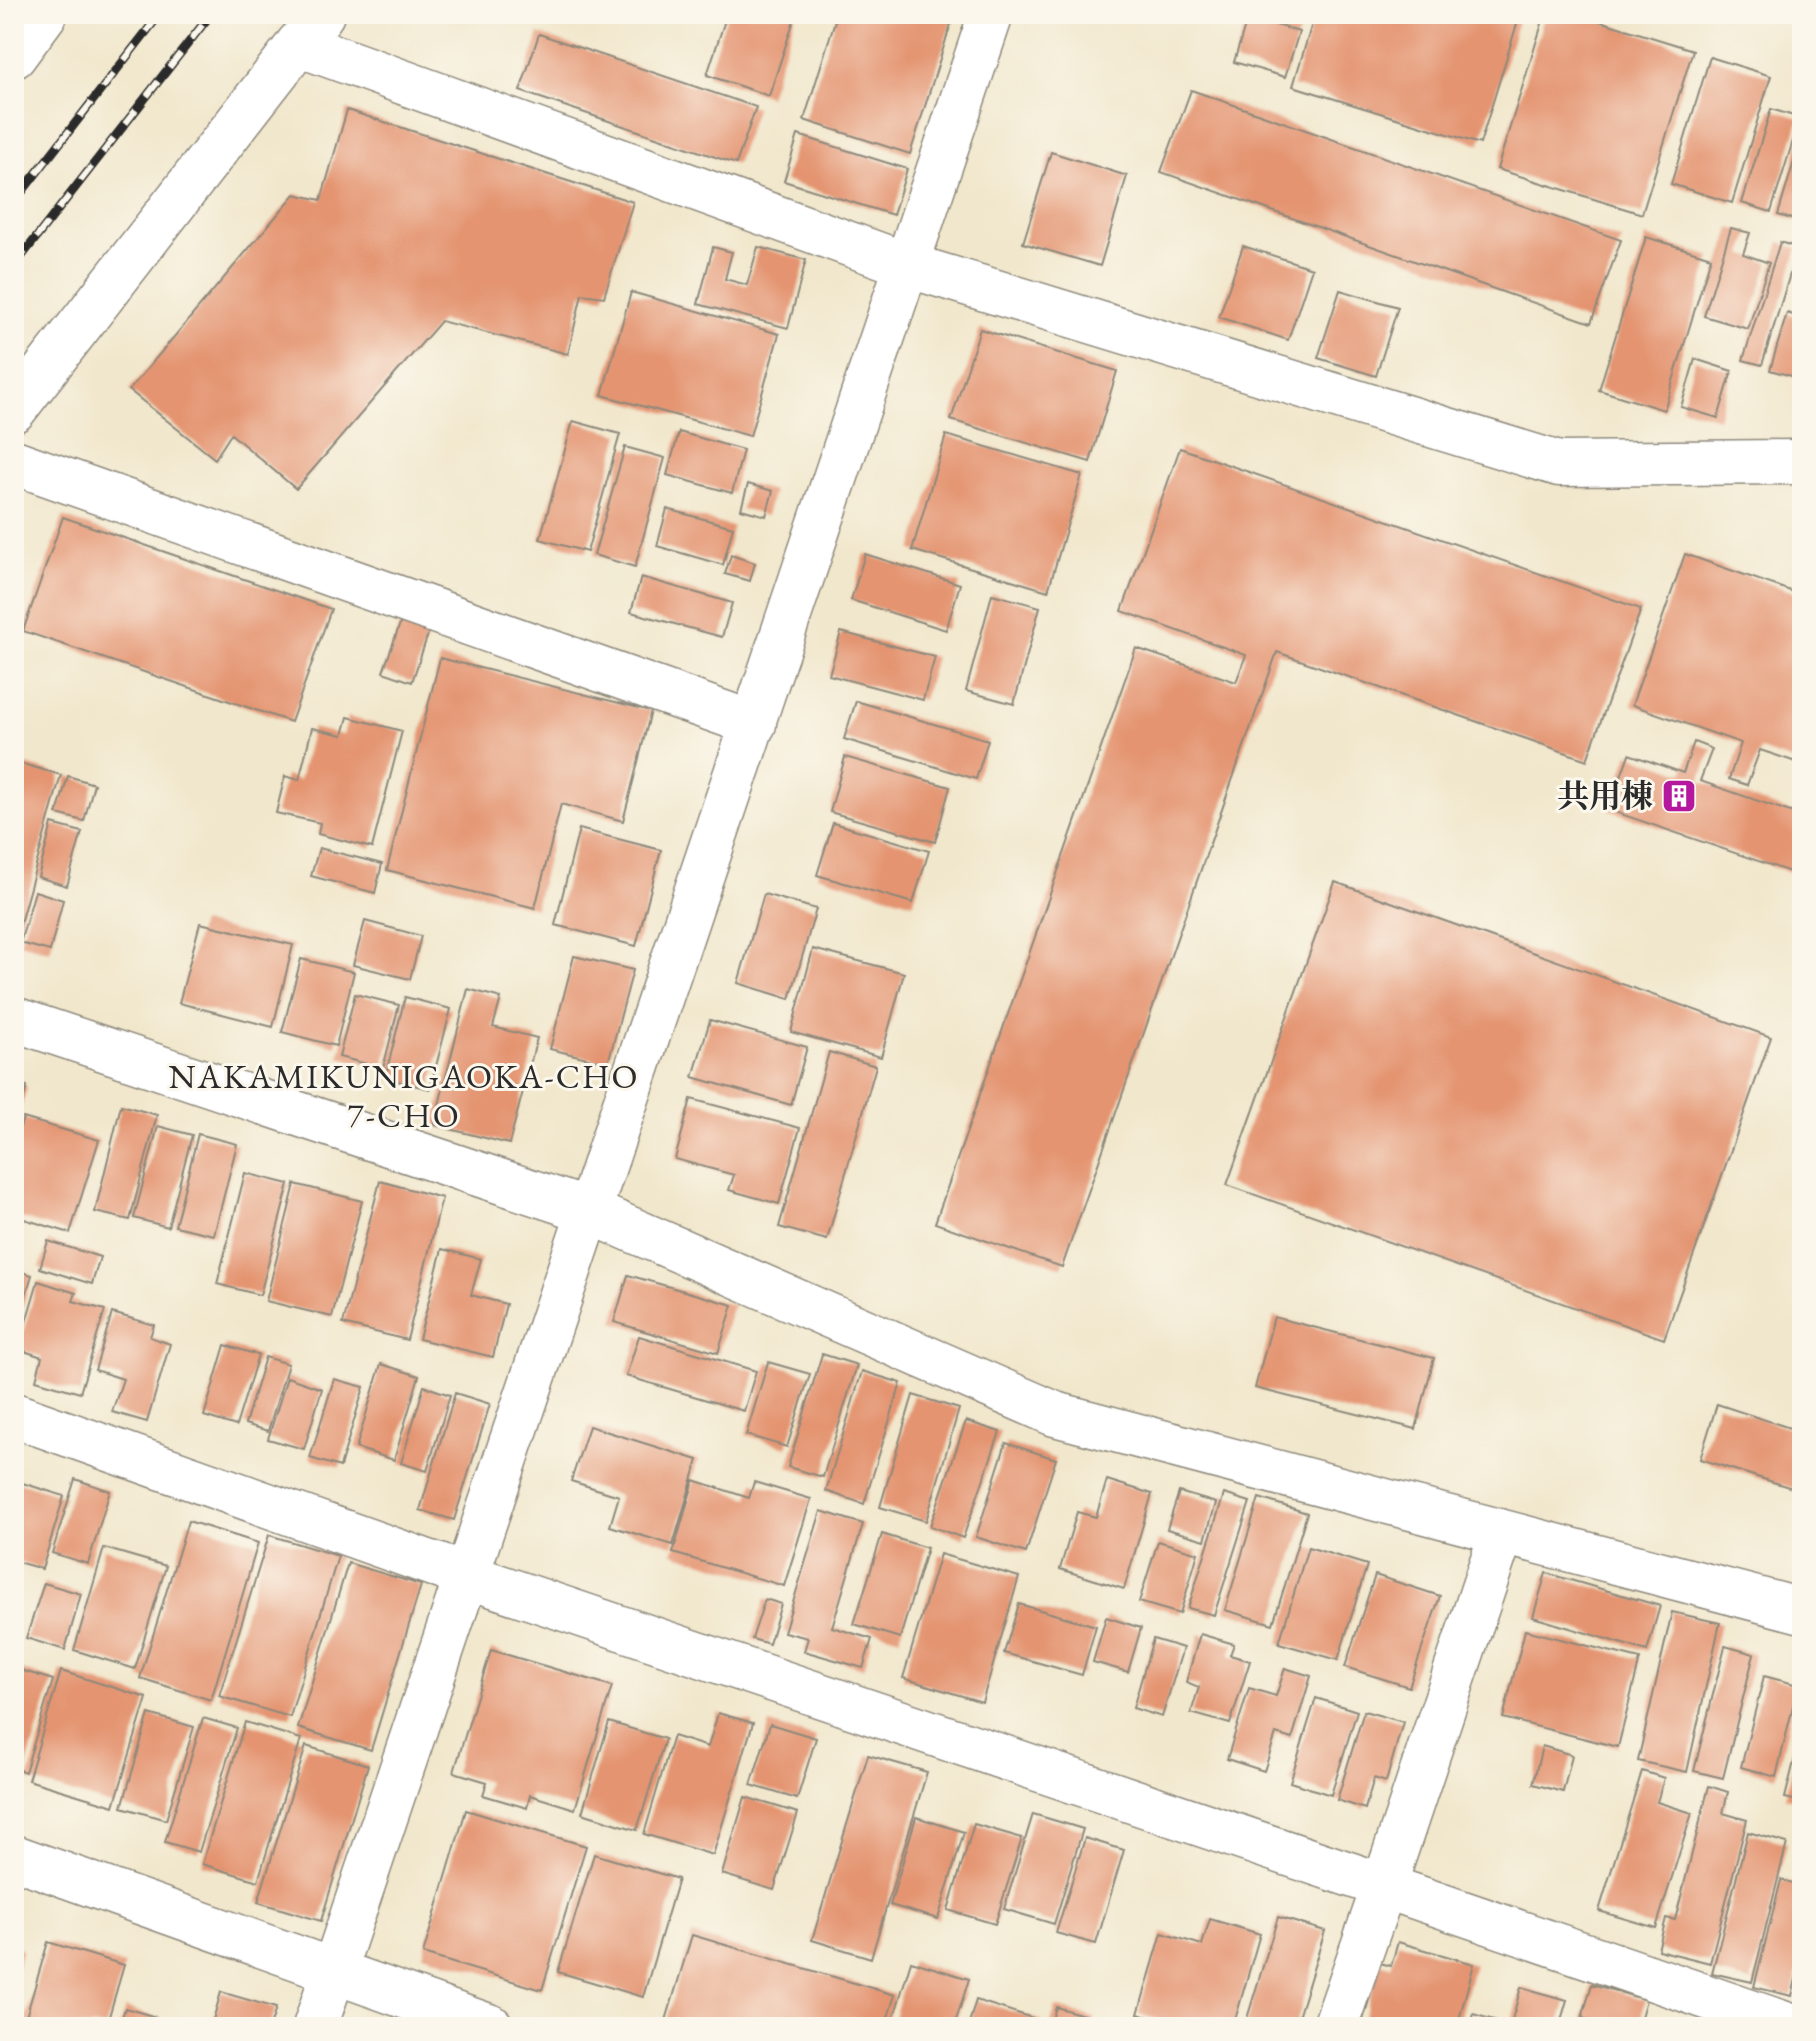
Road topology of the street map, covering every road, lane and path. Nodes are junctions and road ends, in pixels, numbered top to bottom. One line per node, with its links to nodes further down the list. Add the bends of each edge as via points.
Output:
1 (42, 14): 4 (street)
2 (991, 14): 5 (street)
3 (310, 29): 5 (street); 6 (street)
4 (14, 56)
5 (907, 265): 8 (street, via 1559,464); 9 (street)
6 (14, 410)
7 (14, 462): 9 (street)
8 (1802, 462)
9 (754, 724): 11 (street)
10 (14, 1019): 11 (street)
11 (589, 1211): 13 (street, via 1055,1414); 14 (street)
12 (14, 1415): 14 (street)
13 (1502, 1532): 15 (street); 17 (street)
14 (467, 1576): 17 (street); 18 (street)
15 (1802, 1611)
16 (14, 1857): 18 (street)
17 (1384, 1886): 21 (street); 22 (street)
18 (334, 1971): 19 (street); 20 (street)
19 (315, 2027)
20 (491, 2027)
21 (1335, 2027)
22 (1794, 2027)

